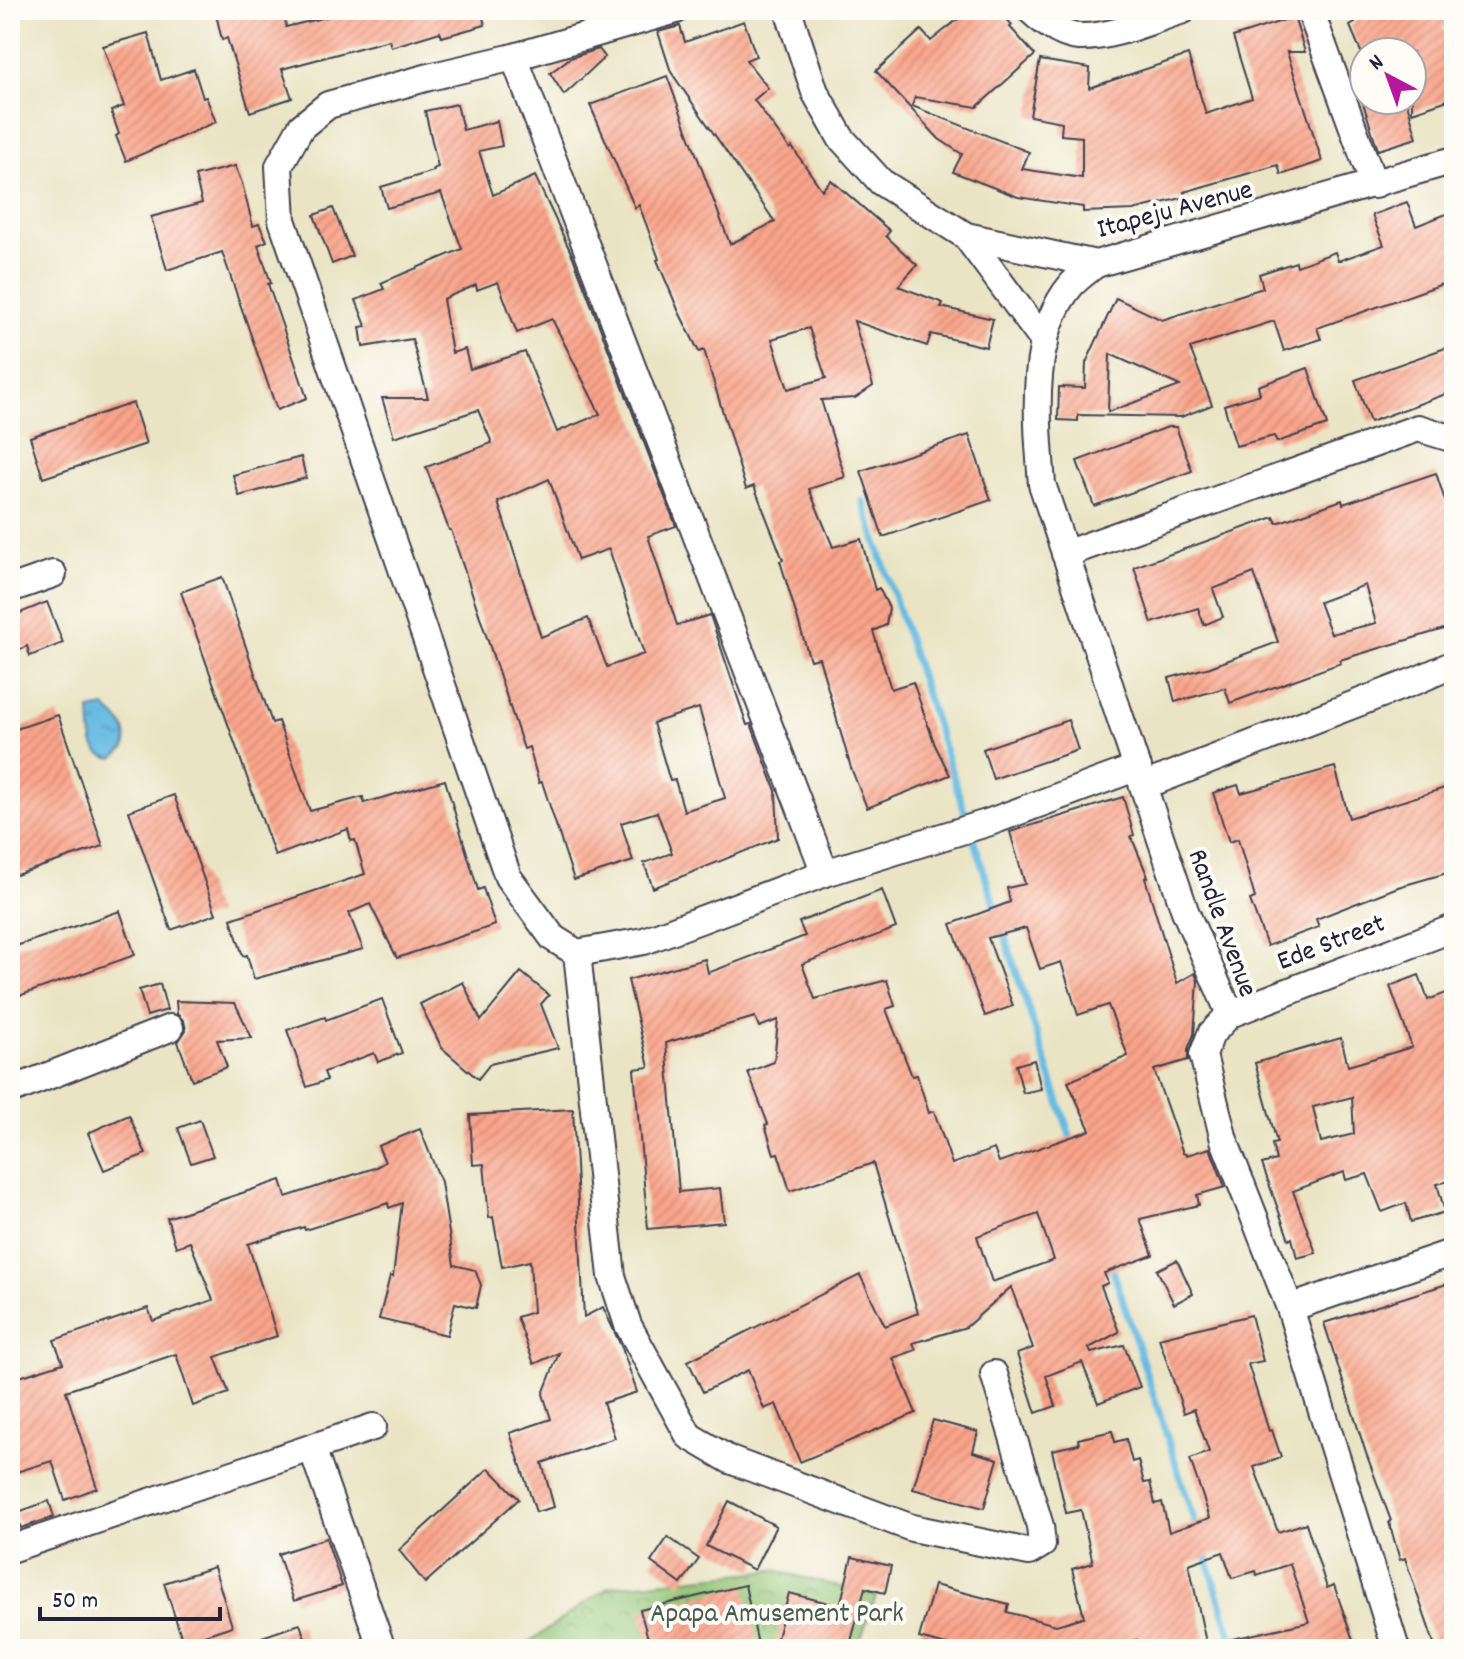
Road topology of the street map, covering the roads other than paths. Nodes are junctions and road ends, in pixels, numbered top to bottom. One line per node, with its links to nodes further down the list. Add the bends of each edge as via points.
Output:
1 (676, 10): 6 (street)
2 (788, 10): 9 (street, Itapeju Avenue, via 815,92 841,138 881,182)
3 (1030, 10): 4 (street, via 1077,37)
4 (1183, 10)
5 (1310, 10): 8 (street)
6 (514, 57): 18 (street); 20 (street, via 328,105 301,127 279,166 282,220 508,877 553,938)
7 (1454, 160): 8 (street, Itapeju Avenue)
8 (1374, 185): 10 (street, Itapeju Avenue)
9 (966, 236): 10 (street, Itapeju Avenue); 11 (street)
10 (1096, 264): 11 (street, Randle Avenue, via 1072,285 1054,313)
11 (1045, 343): 13 (street, Randle Avenue, via 1036,409 1042,484)
12 (1454, 439): 13 (street, via 1418,428)
13 (1065, 554): 17 (street, Randle Avenue)
14 (53, 574): 15 (street)
15 (10, 589)
16 (1454, 664): 17 (street)
17 (1140, 776): 18 (street); 21 (street, Randle Avenue, via 1185,911)
18 (825, 873): 20 (street, via 644,941)
19 (1454, 928): 21 (street, Ede Street)
20 (577, 953): 26 (street, via 612,1276 628,1325 689,1436 730,1460 912,1528 1029,1552 1042,1544 1040,1526)
21 (1230, 1014): 25 (street, Randle Avenue, via 1211,1034 1203,1055 1224,1140)
22 (170, 1028): 23 (street)
23 (10, 1091)
24 (1454, 1252): 25 (street)
25 (1290, 1308): 31 (street, Randle Avenue)
26 (994, 1374)
27 (373, 1427): 28 (street)
28 (312, 1448): 29 (street); 30 (street)
29 (10, 1549)
30 (382, 1649)
31 (1396, 1649)

